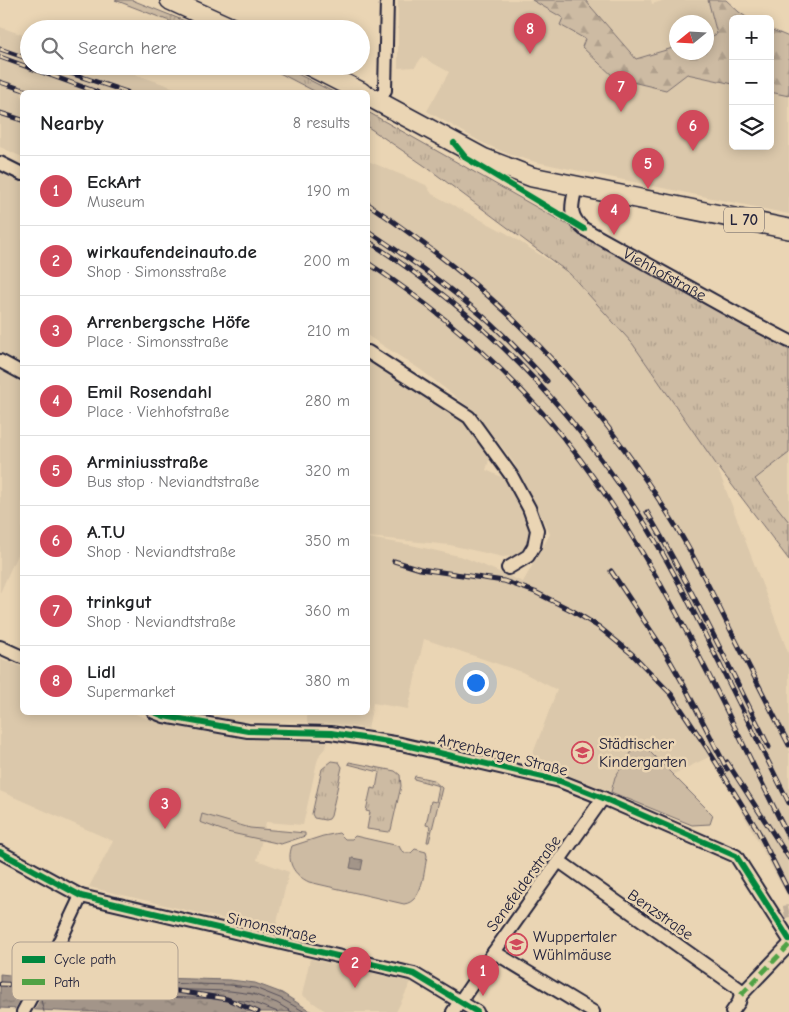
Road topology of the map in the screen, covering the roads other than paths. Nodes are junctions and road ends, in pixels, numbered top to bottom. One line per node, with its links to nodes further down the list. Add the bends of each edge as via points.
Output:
1 (170, 0): 3 (main road)
2 (387, 0): 6 (street, via 385,90)
3 (214, 20)
4 (328, 75): 5 (main road)
5 (357, 90)
6 (373, 98): 9 (main road, L 70, via 493,162 532,176)
7 (0, 163): 8 (street)
8 (20, 173)
9 (576, 186): 10 (main road, L 70); 11 (street, Viehhofstraße, via 572,213 584,229)
10 (789, 229)
11 (789, 341)
12 (370, 353): 15 (street, via 469,416 511,474 537,530 528,556)
13 (0, 361): 14 (street)
14 (20, 372)
15 (508, 568)
16 (0, 647): 17 (street)
17 (20, 656)
18 (162, 715): 19 (street, Arrenberger Straße, via 248,731 322,733 401,744 560,781)
19 (603, 798): 21 (street, Senefelderstraße); 23 (street, Arrenberger Straße, via 736,856 780,914)
20 (0, 852): 22 (street, Simonsstraße)
21 (559, 861): 26 (street, Senefelderstraße); 27 (street, Benzstraße, via 738,988)
22 (81, 896): 24 (street); 29 (street, Simonsstraße, via 414,974)
23 (789, 939)
24 (60, 942)
25 (789, 945): 27 (street)
26 (494, 952): 29 (street, Senefelderstraße); 32 (street)
27 (741, 996): 33 (street)
28 (30, 1000): 30 (street)
29 (457, 1007): 31 (street, Simonsstraße)
30 (23, 1012)
31 (477, 1012)
32 (594, 1012)
33 (732, 1012)

